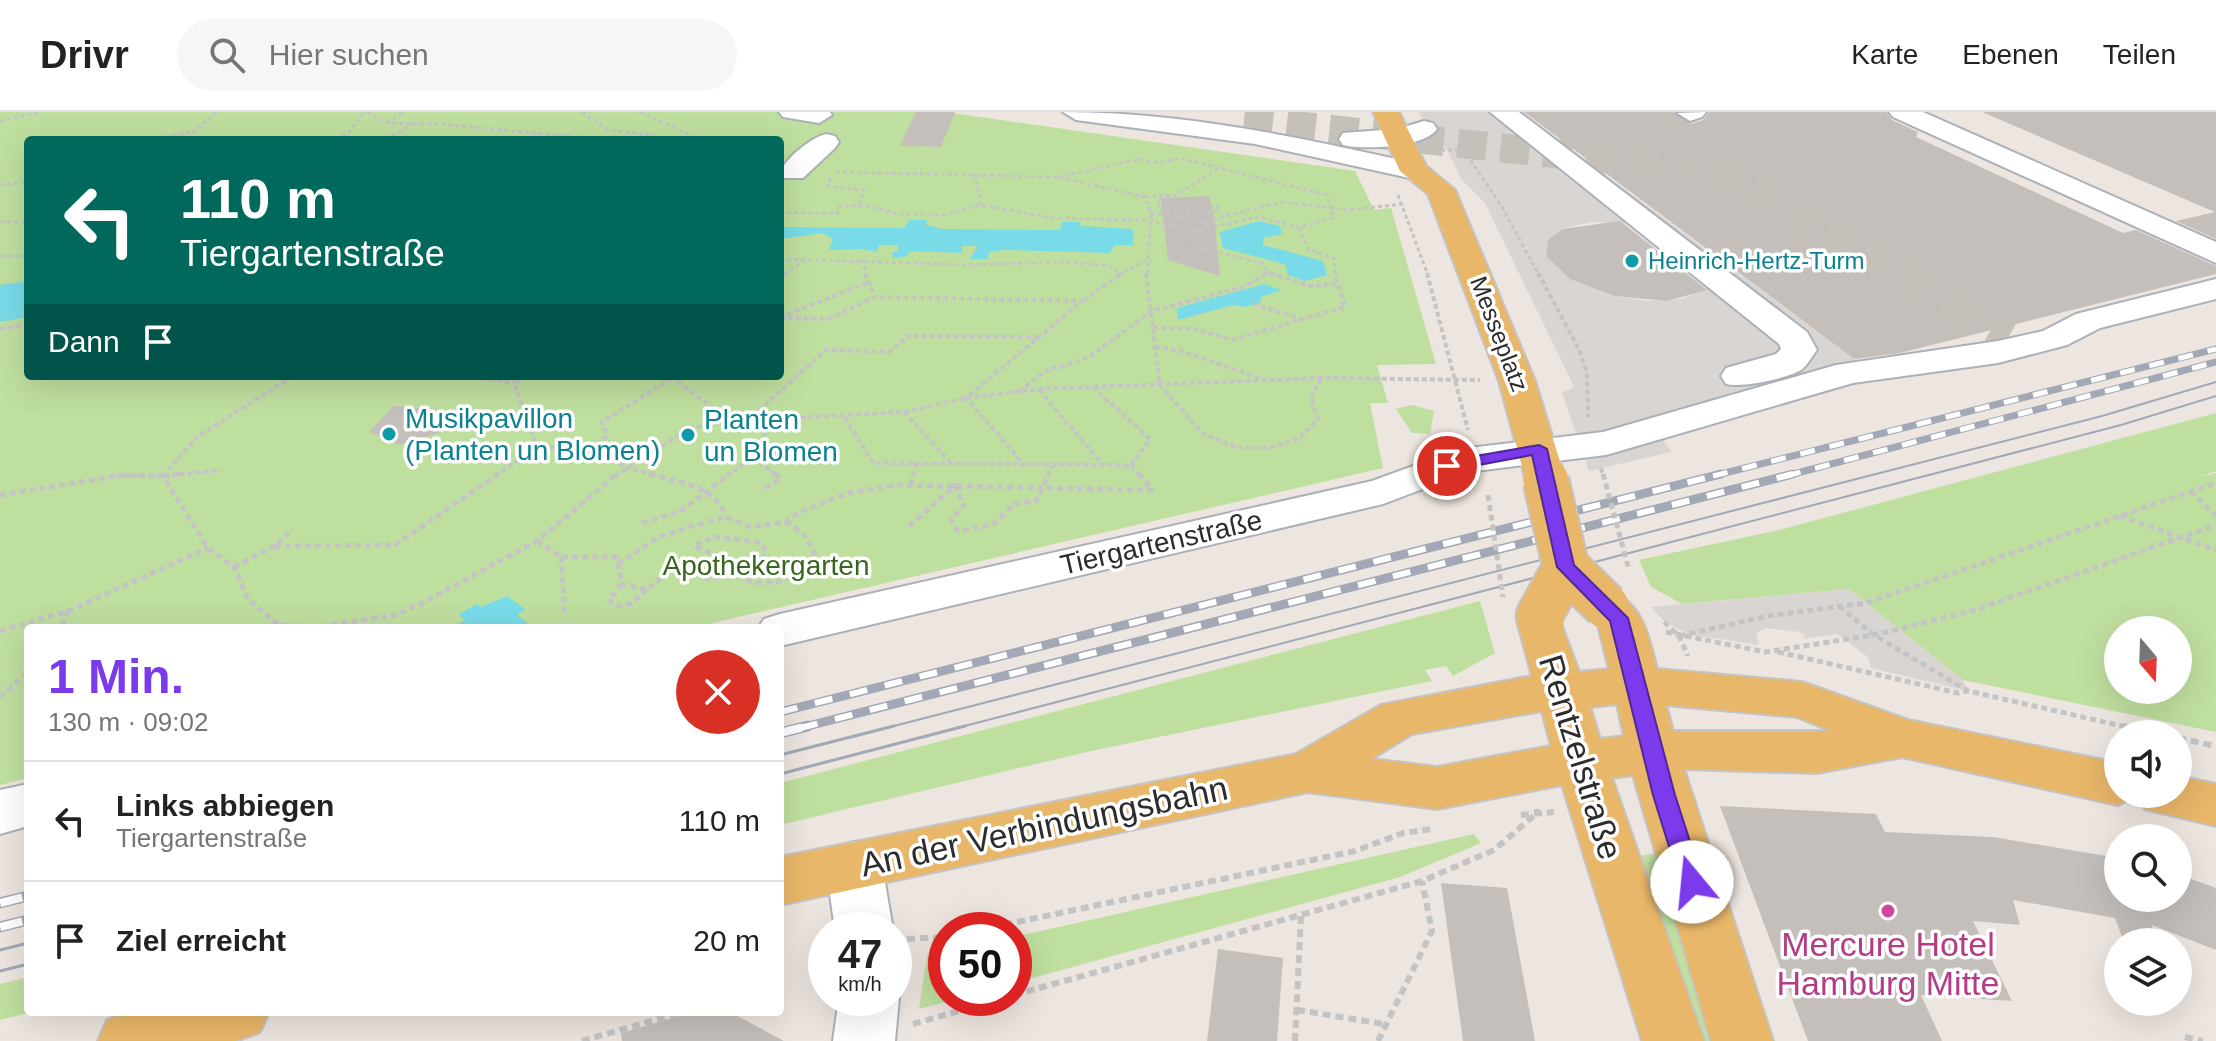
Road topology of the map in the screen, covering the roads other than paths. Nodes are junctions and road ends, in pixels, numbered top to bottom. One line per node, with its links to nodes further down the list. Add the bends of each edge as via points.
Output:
1 (792, 112): 7 (street)
2 (1076, 112): 9 (street)
3 (1177, 112): 9 (street)
4 (1386, 112): 11 (main road)
5 (1503, 112): 17 (street, via 1795,339 1799,350 1789,362 1623,409)
6 (1902, 112): 13 (street)
7 (819, 115)
8 (1278, 115): 9 (street)
9 (1249, 123): 11 (street)
10 (826, 142): 12 (street)
11 (1419, 149): 18 (main road, Messeplatz, via 1441,190 1517,381)
12 (793, 172)
13 (2216, 254)
14 (2216, 289): 16 (street, Tiergartenstraße, via 2088,321 2055,338 2017,340 1849,373)
15 (1946, 377): 16 (street, via 1838,401)
16 (1766, 397): 17 (street, Tiergartenstraße)
17 (1600, 452): 18 (street, Tiergartenstraße)
18 (1543, 465): 19 (main road, bridge); 20 (street, Tiergartenstraße, via 1460,461 1383,491)
19 (1566, 567): 21 (main road, bridge, via 1619,592 1619,618); 22 (main road, Rentzelstraße, bridge, via 1539,616 1523,613)
20 (784, 629)
21 (1637, 685): 22 (main road, An der Verbindungsbahn); 23 (main road, An der Verbindungsbahn, via 1802,700); 24 (main road)
22 (1559, 688): 25 (main road, Rentzelstraße); 26 (main road, An der Verbindungsbahn, via 1399,718)
23 (1902, 738): 24 (main road, An der Verbindungsbahn, via 1817,753 1708,748); 27 (main road)
24 (1653, 752): 25 (main road, An der Verbindungsbahn); 38 (main road)
25 (1581, 760): 26 (main road, An der Verbindungsbahn, via 1437,788); 37 (main road, Rentzelstraße)
26 (1308, 772): 32 (main road, An der Verbindungsbahn)
27 (2104, 781)
28 (2192, 800): 29 (main road)
29 (2216, 805)
30 (24, 806): 31 (street)
31 (0, 812)
32 (854, 865): 33 (main road, An der Verbindungsbahn); 34 (street)
33 (784, 880)
34 (861, 912)
35 (223, 1016): 36 (main road)
36 (129, 1041)
37 (1673, 1041)
38 (1742, 1041)

